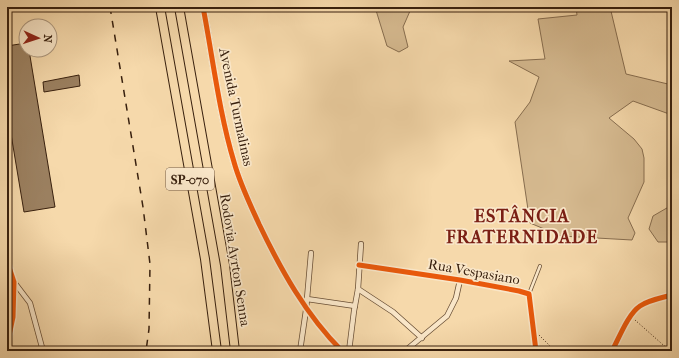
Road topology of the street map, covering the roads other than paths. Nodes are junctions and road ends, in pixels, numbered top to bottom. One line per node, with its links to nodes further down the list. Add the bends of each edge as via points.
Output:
1 (160, 7): 20 (highway, SP-070, via 204,259)
2 (179, 7): 21 (highway, Rodovia Ayrton Senna / SP-070, via 225,265)
3 (203, 7): 16 (street, Avenida Turmalinas, via 226,135 236,169 271,250)
4 (361, 244): 7 (street)
5 (311, 253): 14 (street)
6 (7, 261): 10 (street)
7 (359, 265): 9 (street, Rua Vespasiano); 11 (street)
8 (540, 266): 12 (lane)
9 (460, 280): 12 (street, Rua Vespasiano); 17 (street, via 448,316)
10 (14, 282): 18 (street); 19 (street, via 30,303)
11 (358, 289): 15 (street); 17 (street, via 393,312)
12 (529, 294): 26 (street, Rua Vespasiano)
13 (672, 295): 27 (street, via 638,307 630,315)
14 (307, 299): 15 (street); 16 (street)
15 (355, 306): 24 (street)
16 (306, 310): 22 (street); 23 (street, Avenida Turmalinas)
17 (422, 338): 25 (street)
18 (7, 345)
19 (43, 351)
20 (217, 351)
21 (235, 351)
22 (300, 351)
23 (342, 351)
24 (349, 351)
25 (405, 351)
26 (536, 351)
27 (612, 351)

